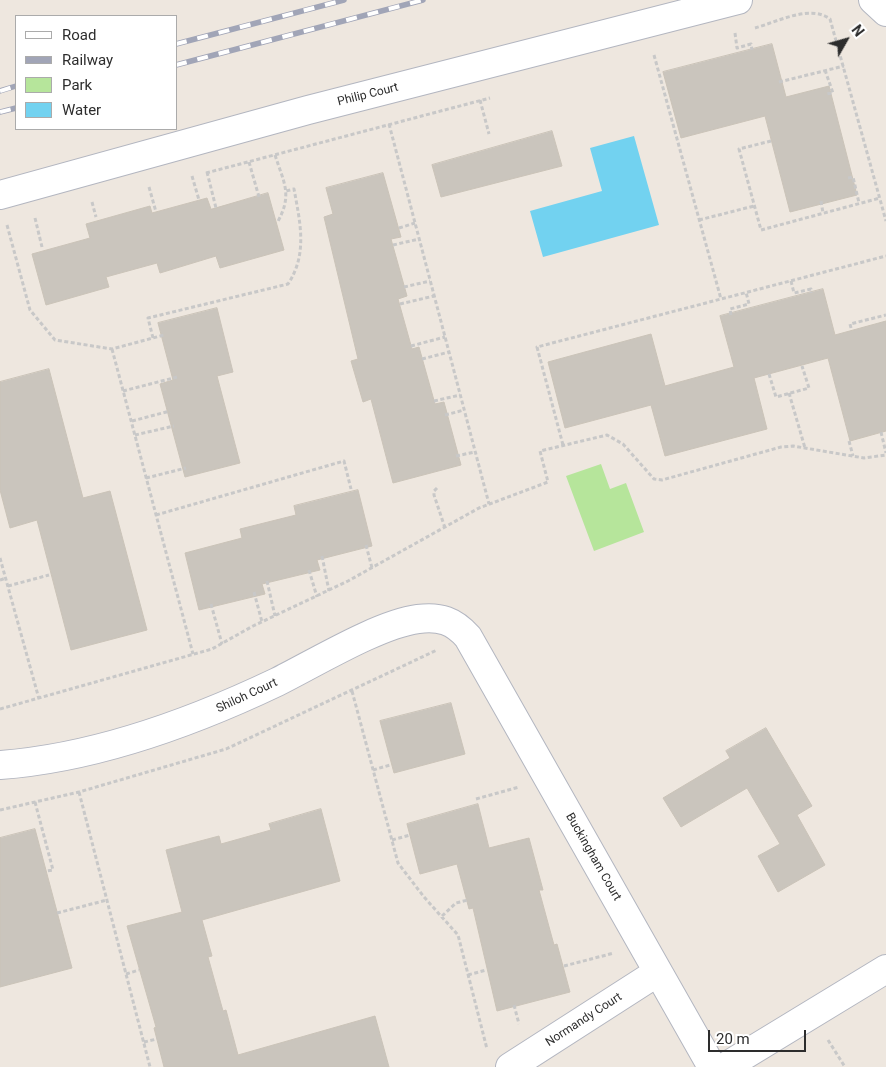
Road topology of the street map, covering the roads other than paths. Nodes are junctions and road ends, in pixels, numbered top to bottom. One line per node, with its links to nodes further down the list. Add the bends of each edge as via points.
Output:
1 (738, 0): 4 (street, Philip Court, via 308,110)
2 (873, 0): 3 (street)
3 (886, 12)
4 (0, 195)
5 (474, 648): 6 (street, Shiloh Court, via 458,626 448,620 434,617 400,623 214,712 69,755); 8 (street, Buckingham Court)
6 (0, 766)
7 (886, 969): 11 (street)
8 (658, 972): 9 (street, Normandy Court); 10 (street, Buckingham Court)
9 (500, 1063)
10 (712, 1067)
11 (726, 1067)

